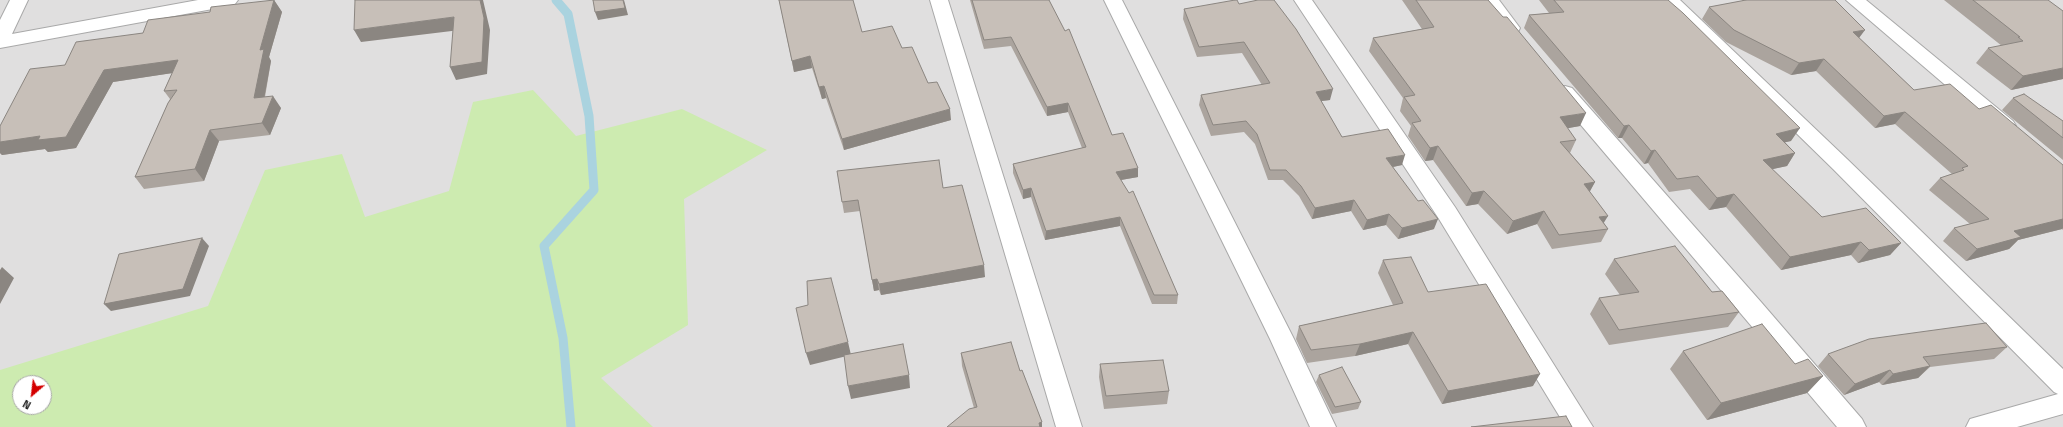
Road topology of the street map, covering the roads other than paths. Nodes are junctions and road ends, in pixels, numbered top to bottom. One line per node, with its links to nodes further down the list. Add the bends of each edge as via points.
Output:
1 (19, 0): 9 (street)
2 (229, 0): 9 (street)
3 (939, 0): 15 (street)
4 (1113, 0): 16 (street, via 1282,339)
5 (1303, 0): 17 (street, via 1446,213)
6 (1488, 0): 10 (street)
7 (1669, 0): 13 (street, via 1840,164)
8 (1856, 0): 12 (street)
9 (0, 40)
10 (1523, 42)
11 (1553, 79): 18 (street)
12 (2020, 138)
13 (2063, 385)
14 (2063, 403): 19 (street)
15 (1070, 427)
16 (1322, 427)
17 (1580, 427)
18 (1853, 427)
19 (1979, 427)

